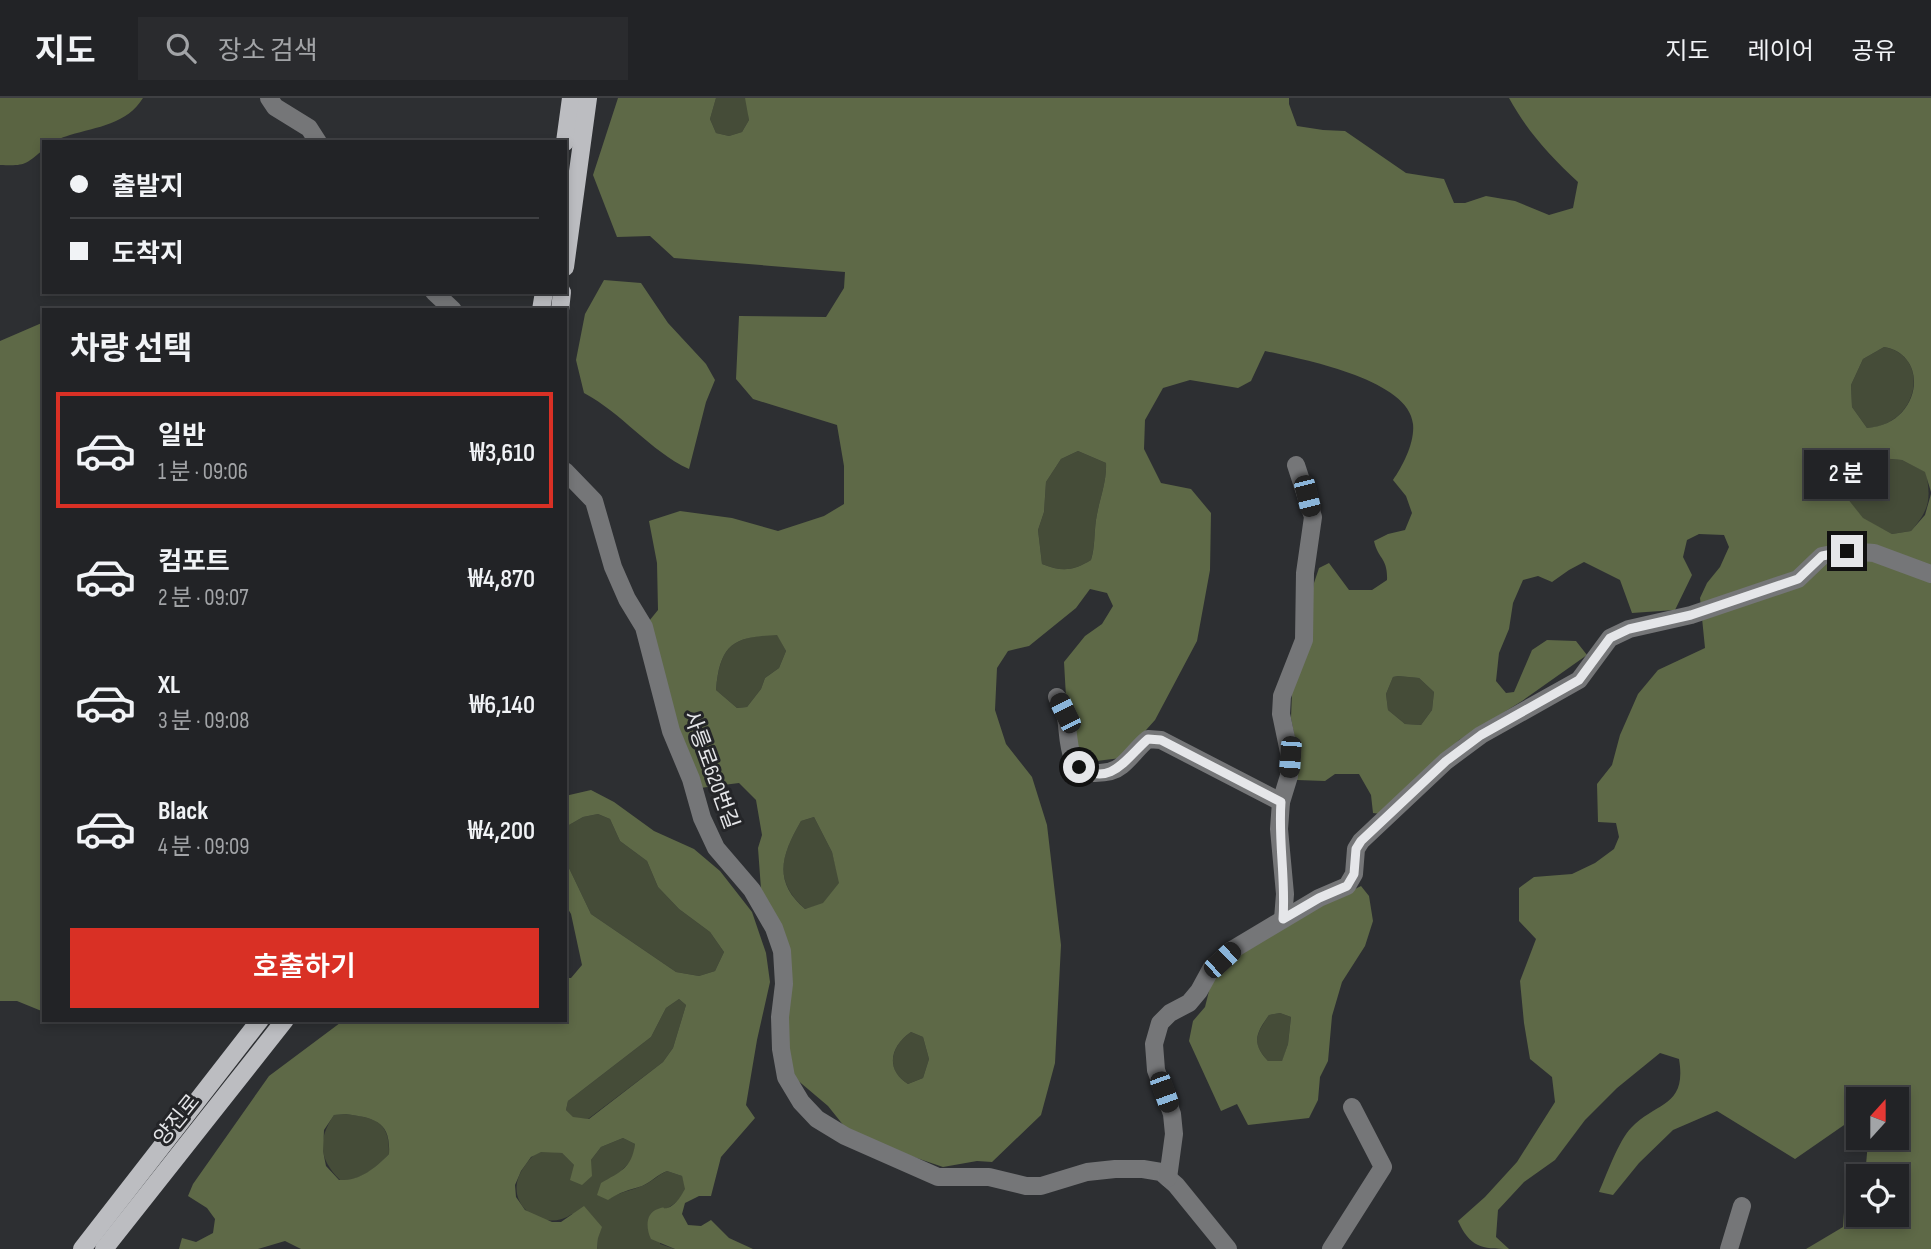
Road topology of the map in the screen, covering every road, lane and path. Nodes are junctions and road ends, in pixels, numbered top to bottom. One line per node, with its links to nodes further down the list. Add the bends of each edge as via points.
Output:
1 (269, 98): 4 (street, via 275,107 309,128)
2 (571, 98): 5 (main road)
3 (588, 98): 6 (main road)
4 (317, 140)
5 (565, 140)
6 (567, 252)
7 (436, 294): 8 (street)
8 (451, 308)
9 (1296, 466): 13 (street, via 1313,517 1304,640 1282,696 1290,757)
10 (567, 473): 18 (street, 사릉로620번길, via 594,500 613,567 644,627 671,731 706,828 774,928 782,951 781,1049 786,1077 801,1102 817,1119 845,1136 938,1177 989,1177 1041,1186 1087,1172 1143,1169)
11 (1931, 574): 14 (street, via 1874,553 1847,551 1822,556 1798,579 1610,638 1579,680 1481,735 1389,814 1356,849 1354,874 1347,886)
12 (1058, 697): 13 (street, via 1071,752 1089,774 1119,768 1148,739 1161,740)
13 (1281, 802): 14 (street)
14 (1283, 919): 18 (street, via 1232,950 1211,969 1189,1003 1160,1023 1154,1044 1156,1070 1172,1114 1174,1135)
15 (258, 1022): 20 (main road, 양진로)
16 (283, 1022): 21 (main road, 양진로)
17 (1352, 1107): 23 (street, via 1383,1167)
18 (1168, 1178): 22 (street)
19 (1742, 1206): 24 (street)
20 (82, 1249)
21 (104, 1249)
22 (1228, 1249)
23 (1331, 1249)
24 (1729, 1249)

